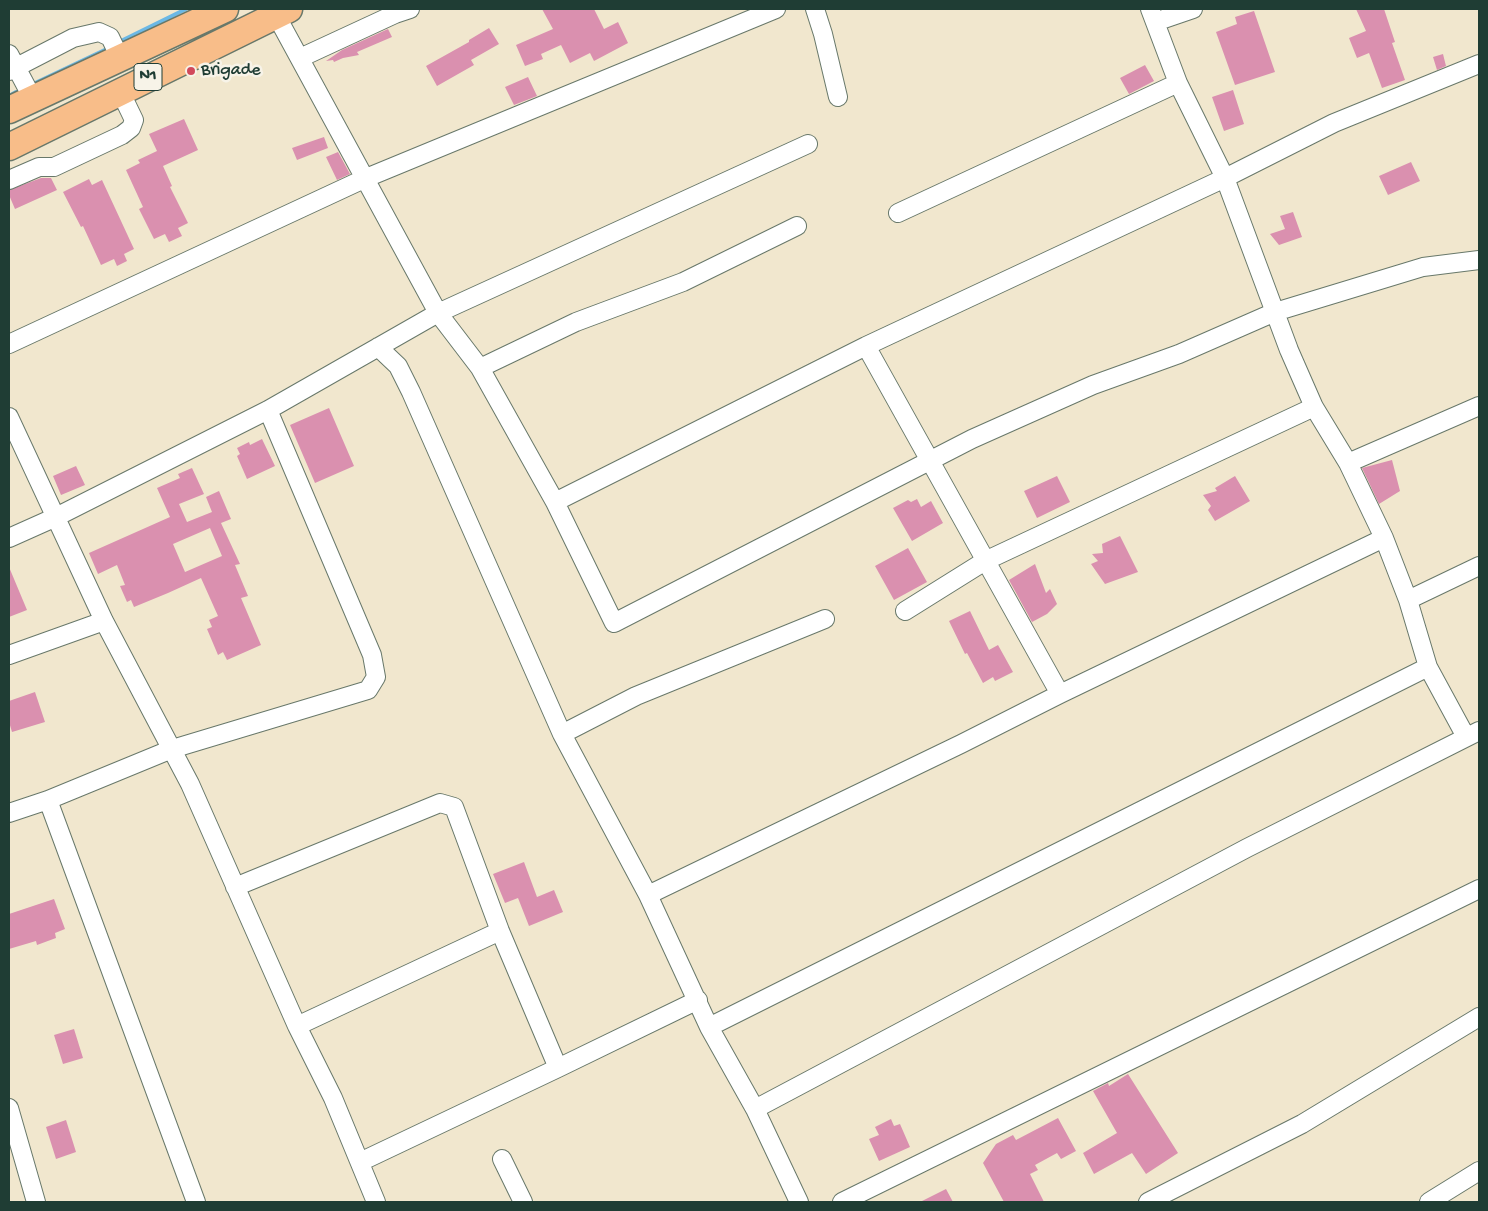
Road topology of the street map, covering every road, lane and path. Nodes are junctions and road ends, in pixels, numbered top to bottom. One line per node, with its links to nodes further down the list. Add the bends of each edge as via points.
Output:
1 (225, 9): 8 (highway, N1)
2 (776, 9): 19 (street)
3 (816, 9): 14 (street)
4 (1193, 9): 7 (street)
5 (399, 10): 9 (street)
6 (283, 12): 9 (street); 13 (highway, N1)
7 (1153, 15): 12 (street)
8 (120, 58): 10 (street, via 110,37 99,32 73,38); 15 (highway, N1)
9 (300, 58): 19 (street)
10 (11, 64): 15 (street)
11 (1479, 64): 20 (street, via 1334,123)
12 (1178, 82): 20 (street); 22 (street)
13 (120, 90): 18 (highway, N1); 21 (street, via 134,120 131,128 54,167 39,167)
14 (838, 98)
15 (33, 99): 16 (highway, N1)
16 (9, 110)
17 (808, 144): 26 (street)
18 (9, 147)
19 (366, 178): 26 (street); 27 (street)
20 (1225, 178): 25 (street); 28 (street)
21 (9, 180)
22 (898, 213)
23 (797, 226): 30 (street, via 683,282 576,322)
24 (1479, 260): 25 (street, via 1423,267)
25 (1275, 312): 32 (street); 35 (street, via 1179,354 1093,385)
26 (438, 313): 29 (street); 30 (street)
27 (9, 344)
28 (866, 346): 35 (street); 37 (street)
29 (378, 347): 33 (street); 50 (street, via 398,366)
30 (480, 368): 37 (street)
31 (1479, 406): 36 (street)
32 (1314, 407): 36 (street); 41 (street)
33 (268, 410): 38 (street); 52 (street, via 372,655 376,677 368,690)
34 (9, 417): 38 (street)
35 (930, 460): 37 (street, via 614,623); 41 (street)
36 (1348, 463): 40 (street)
37 (555, 502)
38 (56, 517): 39 (street); 46 (street)
39 (9, 538)
40 (1384, 538): 43 (street); 49 (street)
41 (985, 561): 44 (street); 49 (street)
42 (1479, 566): 43 (street)
43 (1408, 600): 48 (street)
44 (904, 611)
45 (825, 619): 50 (street, via 636,696)
46 (104, 621): 47 (street); 52 (street)
47 (9, 655)
48 (1428, 667): 51 (street); 62 (street)
49 (1060, 694): 57 (street)
50 (562, 734): 57 (street)
51 (1473, 734): 65 (street, via 1246,848)
52 (172, 749): 53 (street); 55 (street)
53 (48, 800): 54 (street); 70 (street)
54 (9, 813)
55 (235, 887): 58 (street, via 440,803 454,807); 61 (street)
56 (1479, 889): 74 (street)
57 (648, 895): 59 (street)
58 (500, 931): 61 (street); 63 (street)
59 (698, 1000): 62 (street); 63 (street)
60 (1479, 1017): 75 (street, via 1302,1124)
61 (297, 1026): 67 (street)
62 (709, 1027): 65 (street)
63 (558, 1068): 67 (street)
64 (9, 1108): 69 (street)
65 (755, 1109): 73 (street)
66 (502, 1159): 72 (street)
67 (360, 1162): 71 (street)
68 (1479, 1171): 76 (street)
69 (36, 1202)
70 (195, 1202)
71 (376, 1202)
72 (523, 1202)
73 (799, 1202)
74 (842, 1202)
75 (1148, 1202)
76 (1429, 1202)

